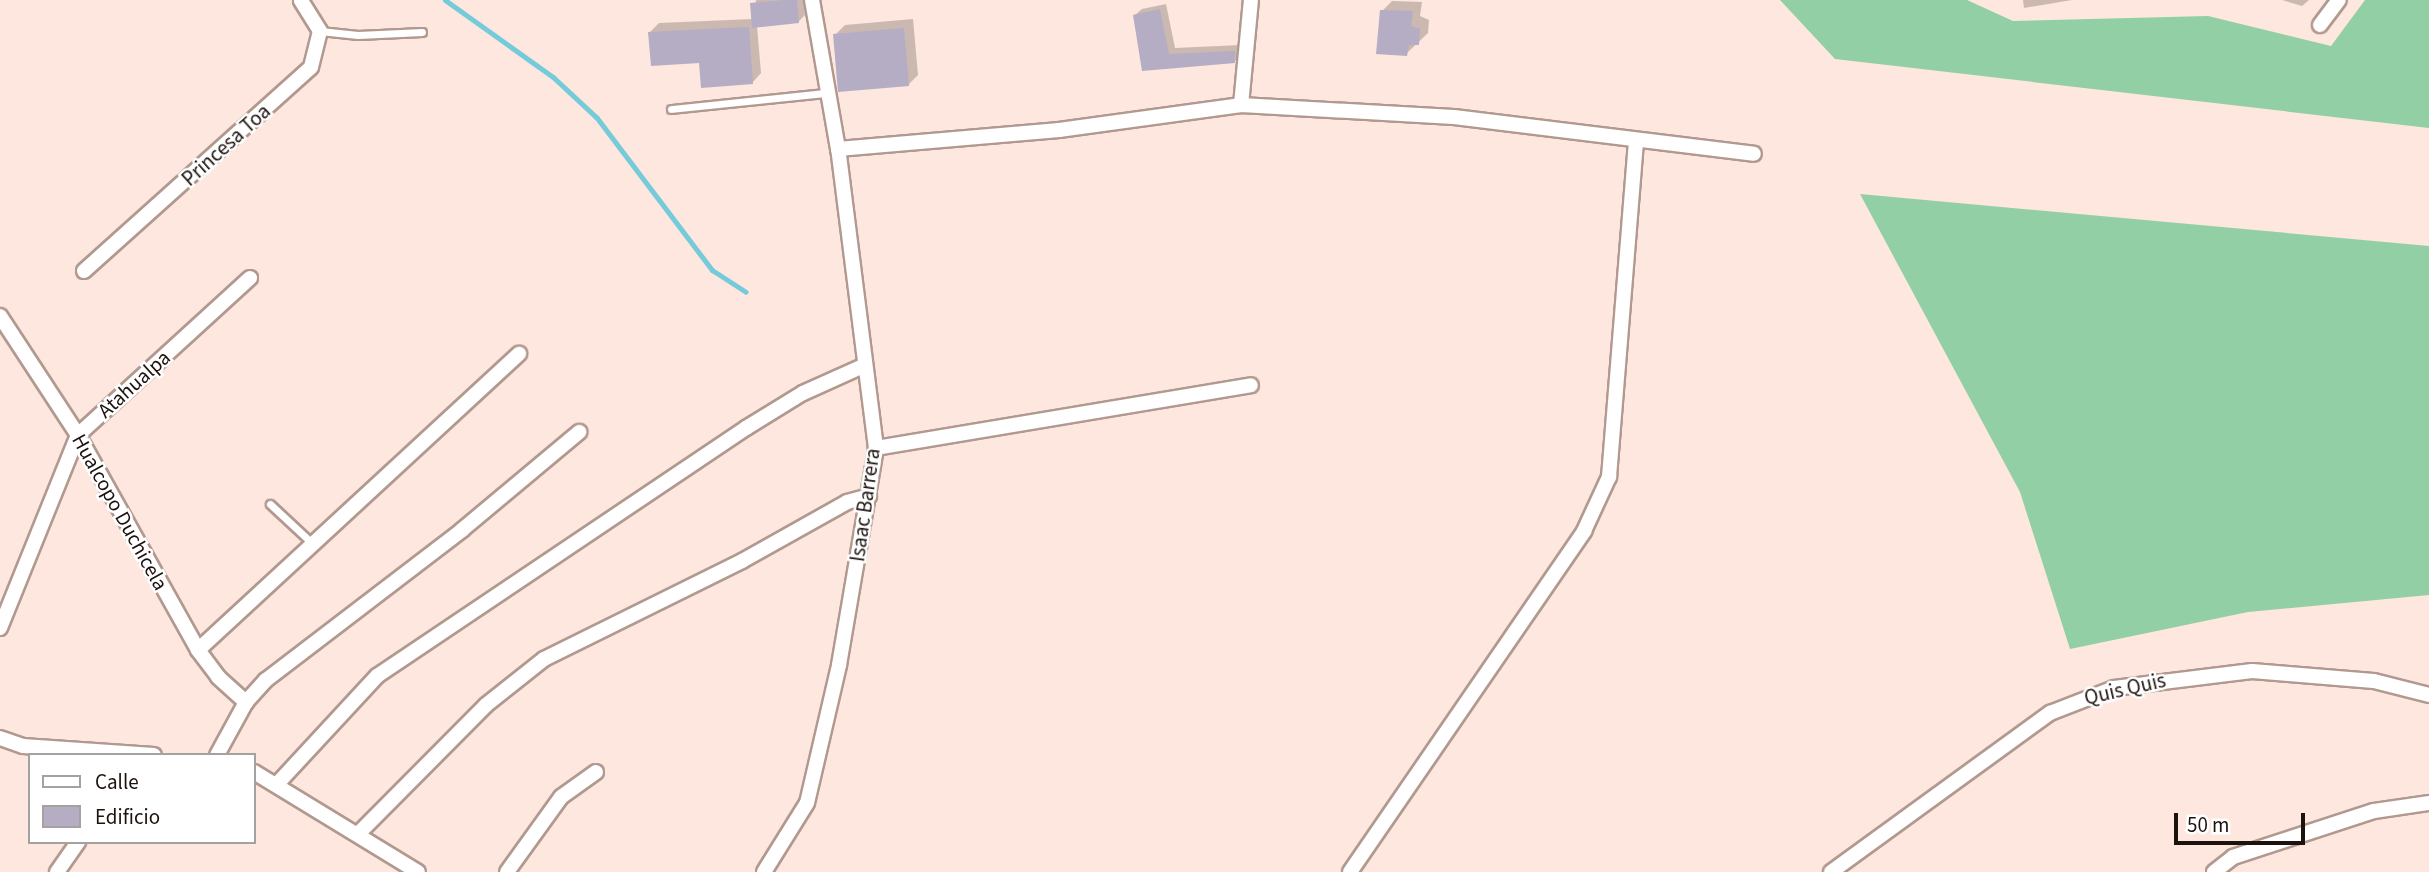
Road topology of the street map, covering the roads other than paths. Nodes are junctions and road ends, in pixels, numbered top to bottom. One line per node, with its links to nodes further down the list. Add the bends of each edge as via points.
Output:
1 (301, 0): 6 (street)
2 (812, 0): 8 (street, Isaac Barrera)
3 (1251, 0): 9 (street)
4 (2339, 0): 5 (street)
5 (2320, 25)
6 (320, 31): 7 (lane, via 358,35); 14 (street, Princesa Toa, via 311,67)
7 (422, 32)
8 (826, 93): 10 (lane); 12 (street, Isaac Barrera)
9 (1241, 105): 11 (street, via 1454,117); 12 (street, via 1059,130)
10 (671, 109)
11 (1636, 140): 13 (street); 43 (street, via 1609,477 1597,508)
12 (838, 149): 18 (street, Isaac Barrera)
13 (1754, 155)
14 (84, 271)
15 (250, 278): 21 (street, Atahualpa)
16 (0, 316): 21 (street, Hualcopo Duchicela)
17 (519, 354): 25 (street)
18 (865, 365): 22 (street, Isaac Barrera); 35 (street, via 803,393 746,428 377,676)
19 (1251, 386): 22 (street)
20 (579, 432): 29 (street, via 461,530 266,680)
21 (78, 435): 26 (street, Atahualpa); 27 (street, Hualcopo Duchicela)
22 (876, 448): 23 (street, Isaac Barrera)
23 (869, 496): 37 (street, via 847,502 742,561 544,659 486,705); 42 (street, Isaac Barrera, via 839,665 807,803)
24 (270, 504): 25 (lane)
25 (314, 545): 27 (street)
26 (0, 628)
27 (198, 650): 29 (street, Hualcopo Duchicela, via 218,677)
28 (2429, 695): 44 (street, Quis Quis, via 2374,681 2252,671 2145,681 2091,695 2050,713)
29 (246, 702): 32 (street)
30 (0, 738): 31 (street, via 23,746)
31 (108, 753)
32 (217, 753)
33 (596, 772): 41 (street, via 561,797)
34 (256, 773): 35 (street)
35 (278, 783): 37 (street)
36 (2429, 803): 45 (street, via 2374,811 2233,857)
37 (359, 833): 40 (street)
38 (77, 844): 39 (street)
39 (57, 872)
40 (418, 872)
41 (506, 872)
42 (764, 872)
43 (1350, 872)
44 (1831, 872)
45 (2214, 872)

